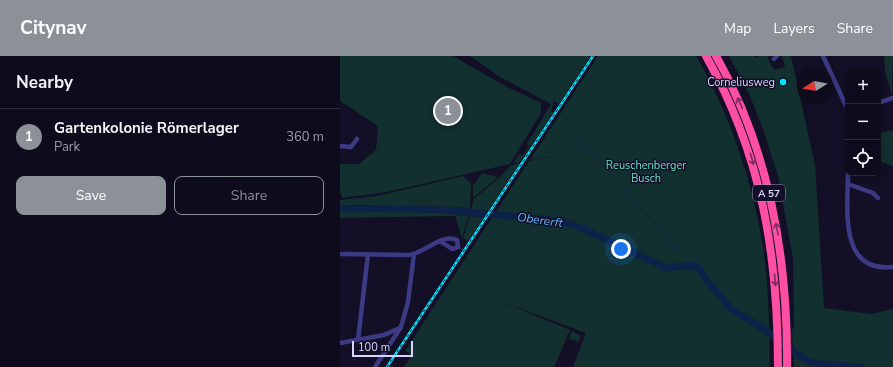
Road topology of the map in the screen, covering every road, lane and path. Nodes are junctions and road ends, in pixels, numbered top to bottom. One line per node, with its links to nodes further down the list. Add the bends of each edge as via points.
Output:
1 (706, 56): 4 (highway, A 57)
2 (716, 56): 4 (highway, A 57)
3 (823, 56): 8 (street)
4 (724, 80): 5 (highway, A 57)
5 (729, 88): 25 (highway, A 57, one-way to 25, via 764,206 774,276); 26 (highway, A 57, one-way to 5, via 782,268 772,203 756,143)
6 (893, 98): 7 (street)
7 (881, 102)
8 (845, 104)
9 (357, 139): 10 (street, via 351,147)
10 (340, 146)
11 (848, 176): 12 (street)
12 (848, 184): 13 (street, via 873,193); 18 (street, via 848,233 852,246 860,257 869,263)
13 (878, 198)
14 (440, 241): 17 (street)
15 (340, 254): 16 (street)
16 (368, 254): 17 (street); 21 (street)
17 (414, 254): 19 (street, via 408,302)
18 (893, 267)
19 (401, 328): 20 (street); 23 (street)
20 (384, 335): 21 (street); 23 (street)
21 (358, 340): 22 (street)
22 (340, 343)
23 (389, 346): 24 (street)
24 (375, 367)
25 (778, 367)
26 (787, 367)

